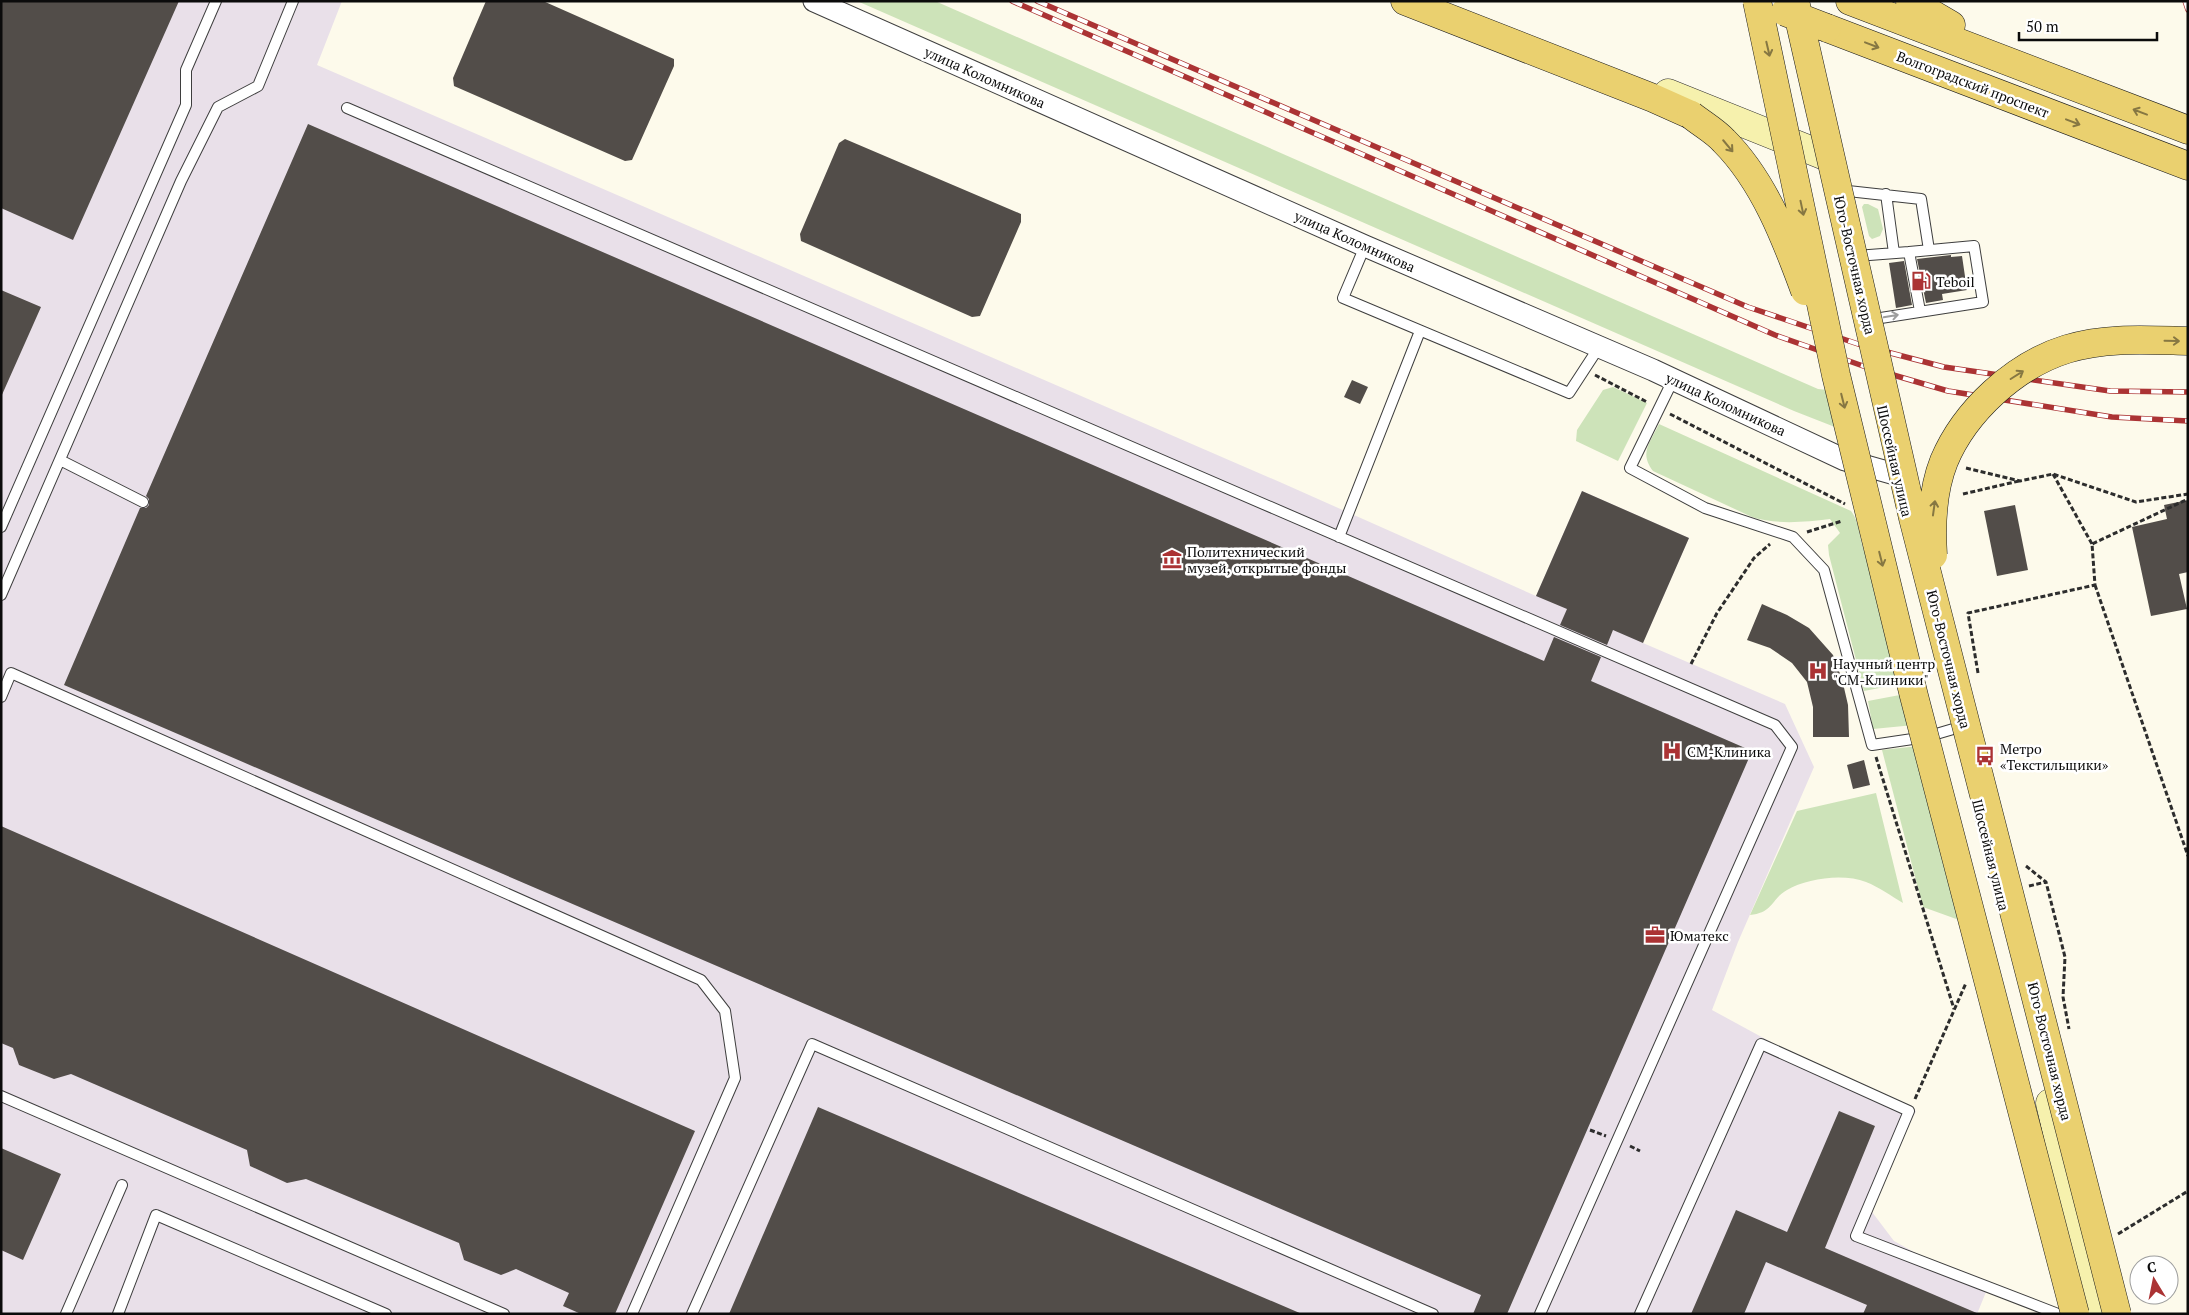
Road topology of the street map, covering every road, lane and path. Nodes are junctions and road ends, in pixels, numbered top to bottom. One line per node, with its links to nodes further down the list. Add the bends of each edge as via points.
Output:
1 (216, 1): 43 (lane, via 186,70 186,105)
2 (293, 1): 32 (lane, via 258,86 218,107 181,181)
3 (814, 1): 17 (street, улица Коломникова)
4 (1405, 1): 28 (main road, one-way to 28, bridge, via 1653,98 1690,115 1724,141 1747,170 1786,239)
5 (1441, 1): 13 (main road)
6 (1793, 1): 13 (main road); 49 (main road, Юго-Восточная хорда, bridge)
7 (1850, 1): 10 (main road)
8 (1910, 1): 10 (main road)
9 (1758, 2): 14 (main road, Волгоградский проспект, one-way to 14, bridge); 28 (main road, one-way to 28, bridge)
10 (2028, 69): 12 (main road, one-way to 10)
11 (347, 108): 44 (lane)
12 (2186, 130)
13 (1825, 156): 15 (main road)
14 (2188, 166)
15 (1832, 189): 16 (lane); 21 (main road)
16 (1886, 194): 18 (lane, via 1921,199); 20 (lane)
17 (1365, 246): 24 (lane, via 1343,298); 26 (street, улица Коломникова)
18 (1929, 250): 19 (lane); 22 (lane, via 1974,246 1983,302)
19 (1909, 252): 20 (lane); 22 (lane)
20 (1894, 253): 21 (lane)
21 (1848, 257): 23 (main road)
22 (1920, 311): 23 (lane, one-way to 22)
23 (1864, 327)
24 (1420, 331): 27 (lane, via 1569,393); 44 (lane)
25 (2188, 341): 49 (main road, one-way to 25, bridge, via 1932,524 1936,493 1948,453 1980,407 2005,382 2066,349 2099,342)
26 (1598, 347): 27 (lane); 29 (street, улица Коломникова)
27 (1584, 370): 31 (path)
28 (1836, 375): 71 (main road, one-way to 71, bridge, via 1914,696)
29 (1673, 380): 31 (lane); 35 (street, улица Коломникова, via 1845,460)
30 (1880, 397): 35 (main road, Шоссейная улица)
31 (1660, 409): 41 (path); 45 (lane, via 1630,468 1705,508)
32 (60, 460): 40 (lane); 48 (lane)
33 (1958, 466): 36 (path)
34 (2053, 474): 36 (path); 38 (path, via 2136,502); 46 (path)
35 (1898, 475): 53 (main road, Шоссейная улица)
36 (2020, 481): 37 (path)
37 (1963, 494)
38 (2188, 494)
39 (2188, 499): 46 (path)
40 (143, 502)
41 (1853, 508)
42 (1842, 521): 45 (path)
43 (1, 527)
44 (1340, 537): 68 (lane, via 1775,726 1792,746)
45 (1793, 537): 51 (path, via 1768,545 1754,558 1717,613); 54 (lane, via 1824,570)
46 (2092, 544): 47 (path)
47 (2095, 585): 50 (path); 55 (path)
48 (1, 595)
49 (1936, 609): 73 (main road, Юго-Восточная хорда, bridge)
50 (1968, 613)
51 (1691, 664)
52 (1, 697): 65 (lane, via 11,674 701,980 724,1011 735,1078)
53 (1960, 727): 54 (lane, via 1926,737); 72 (main road, Шоссейная улица)
54 (1872, 745): 56 (path)
55 (2188, 856)
56 (1954, 1010)
57 (1, 1096): 64 (lane)
58 (122, 1185): 61 (lane)
59 (2188, 1191): 60 (path)
60 (2115, 1236)
61 (66, 1314)
62 (118, 1314): 63 (lane, via 156,1216)
63 (386, 1314)
64 (504, 1314)
65 (632, 1314)
66 (692, 1314): 67 (lane, via 812,1044)
67 (1433, 1314)
68 (1540, 1314)
69 (1640, 1314): 70 (lane, via 1762,1044 1910,1110 1856,1236)
70 (2058, 1314)
71 (2075, 1314)
72 (2099, 1314)
73 (2117, 1314)

